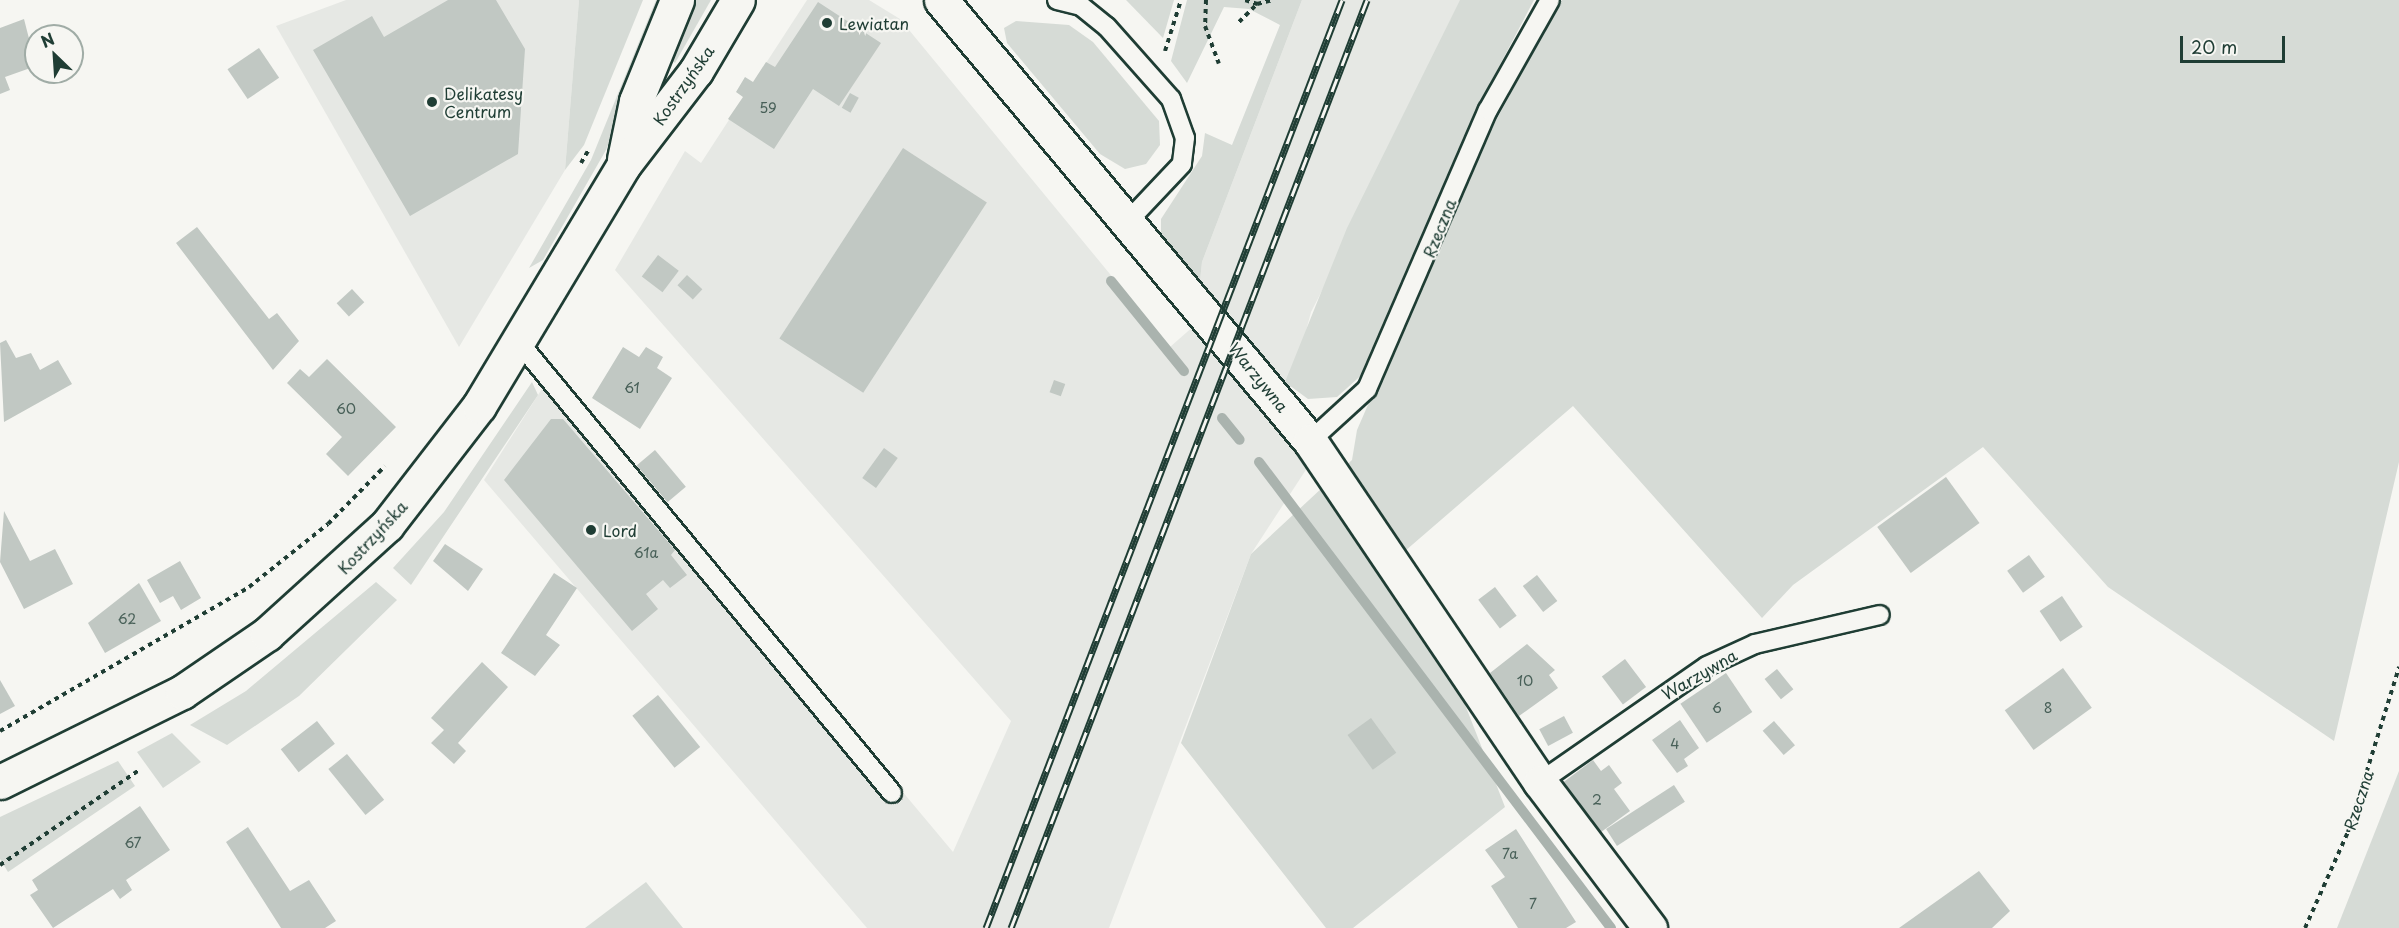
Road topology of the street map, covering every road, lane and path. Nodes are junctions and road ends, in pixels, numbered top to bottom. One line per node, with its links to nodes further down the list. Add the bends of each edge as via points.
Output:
1 (677, 0): 13 (main road, Kostrzyńska, via 636,101)
2 (738, 0): 13 (main road, Kostrzyńska, via 696,71)
3 (941, 0): 15 (main road, Warzywna)
4 (1057, 0): 15 (lane, via 1081,6 1107,27 1171,99 1185,138 1182,164)
5 (1206, 0): 11 (path, via 1205,26)
6 (1245, 0): 9 (path)
7 (1273, 0): 9 (path)
8 (1550, 0): 17 (lane, Rzeczna, via 1484,119 1367,389)
9 (1257, 4): 10 (path)
10 (1239, 22)
11 (1219, 64)
12 (594, 137): 14 (path)
13 (622, 166): 16 (main road, Kostrzyńska)
14 (579, 167)
15 (1130, 219): 17 (main road, Warzywna)
16 (517, 340): 23 (main road, Kostrzyńska, via 432,471 332,580 267,634 182,692); 25 (lane)
17 (1310, 441): 24 (main road, Warzywna)
18 (390, 461): 21 (path, via 328,524 249,587)
19 (1880, 615): 24 (lane, Warzywna, via 1755,644 1707,666)
20 (2399, 667): 28 (path, Rzeczna, via 2348,832)
21 (0, 731)
22 (138, 771): 26 (path)
23 (0, 782)
24 (1540, 782): 27 (main road, Warzywna)
25 (892, 793)
26 (0, 866)
27 (1650, 928)
28 (2305, 928)

